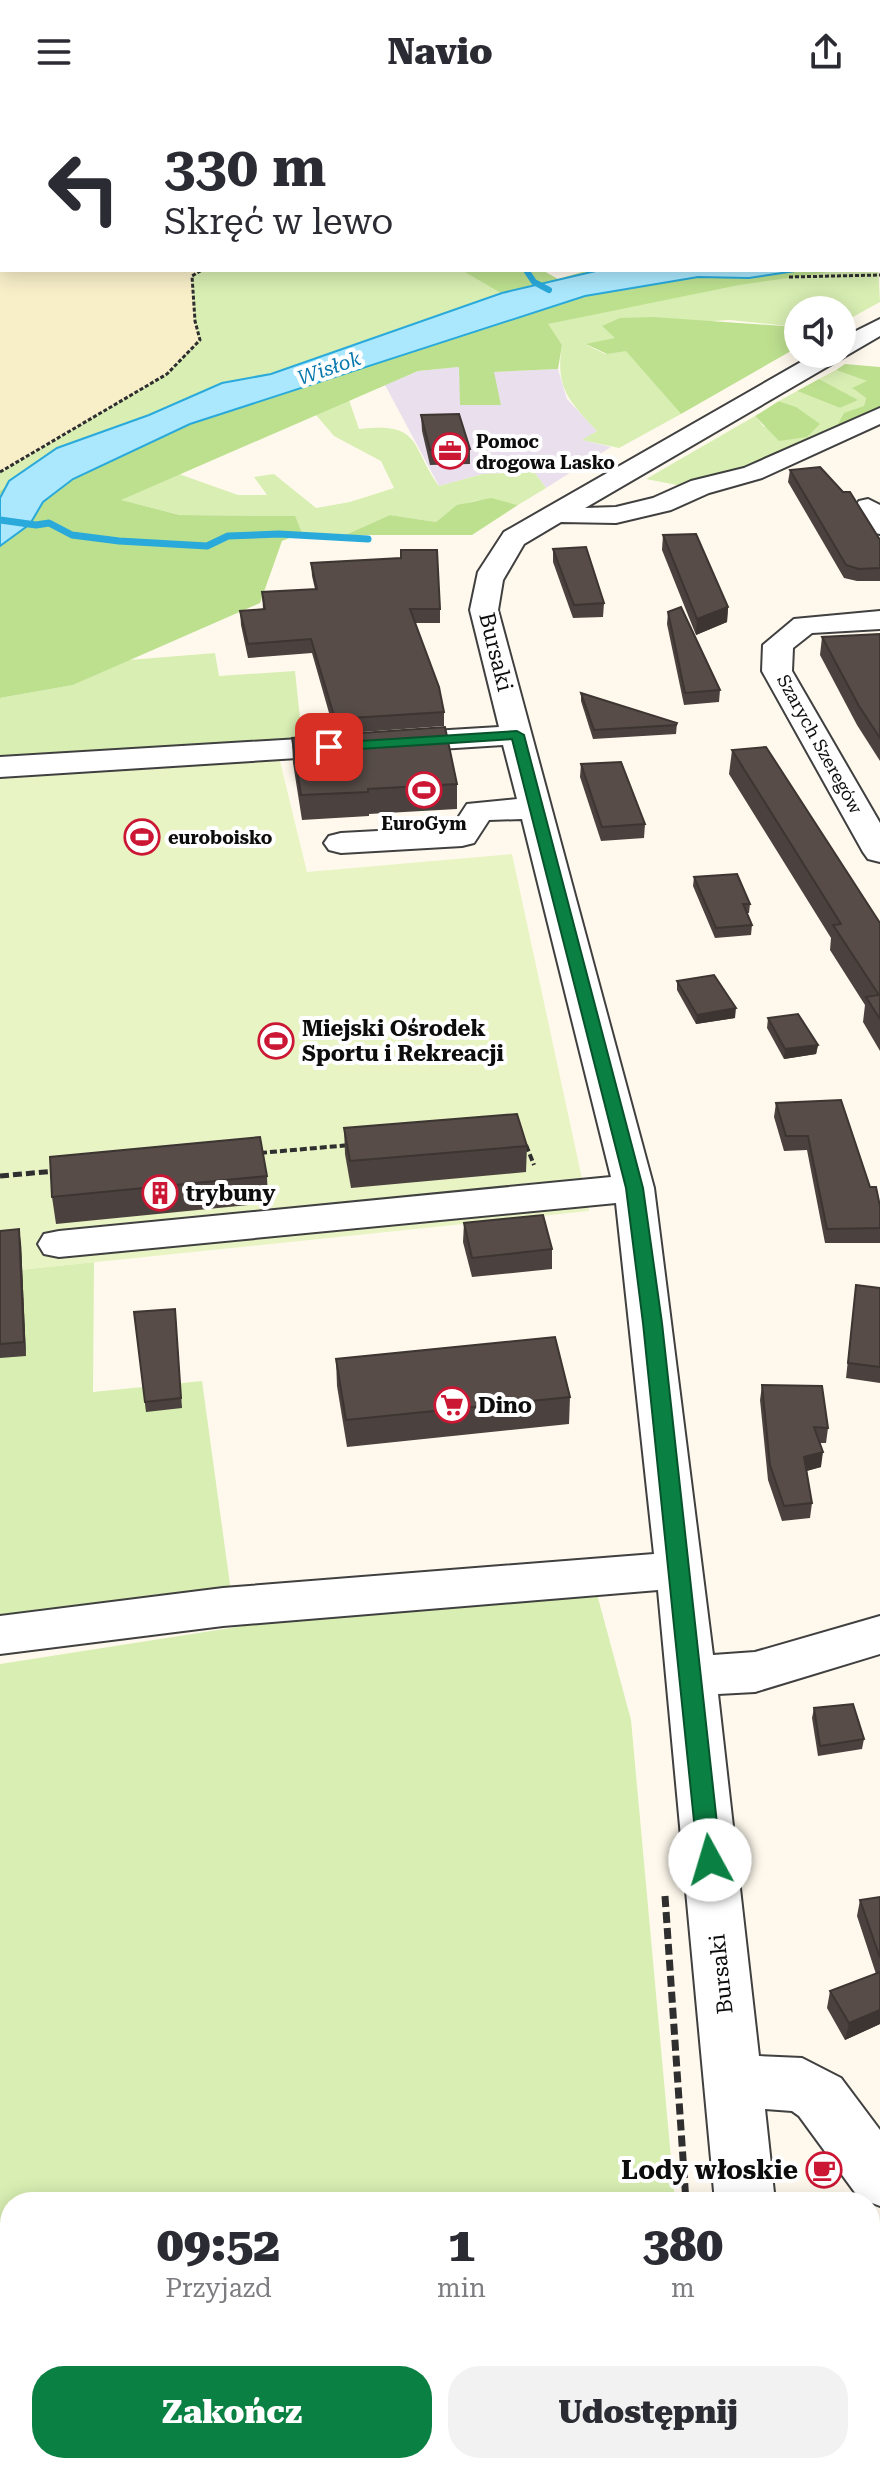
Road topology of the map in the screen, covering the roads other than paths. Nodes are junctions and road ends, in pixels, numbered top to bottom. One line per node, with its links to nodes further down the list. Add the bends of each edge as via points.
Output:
1 (880, 326): 2 (street)
2 (856, 340)
3 (807, 368): 5 (street, Bursaki)
4 (880, 415): 5 (street, via 753,473 662,504 616,515)
5 (553, 513): 7 (street, Bursaki, via 514,538 484,587 484,610)
6 (880, 620): 11 (street, Szarych Szeregów, via 804,625 778,645 777,671)
7 (517, 735): 8 (street); 9 (street, Bursaki)
8 (0, 767)
9 (536, 808): 10 (street, via 479,811 462,836); 12 (street, Bursaki)
10 (341, 843)
11 (880, 852)
12 (634, 1188): 13 (street); 14 (street, Bursaki)
13 (59, 1244)
14 (680, 1570): 15 (street, via 223,1607); 17 (street, Bursaki)
15 (0, 1635)
16 (880, 1635): 17 (street, via 755,1672)
17 (691, 1676): 18 (street, Bursaki)
18 (732, 2081): 19 (street, via 802,2085 820,2097); 20 (street, Bursaki)
19 (880, 2178)
20 (744, 2192)

